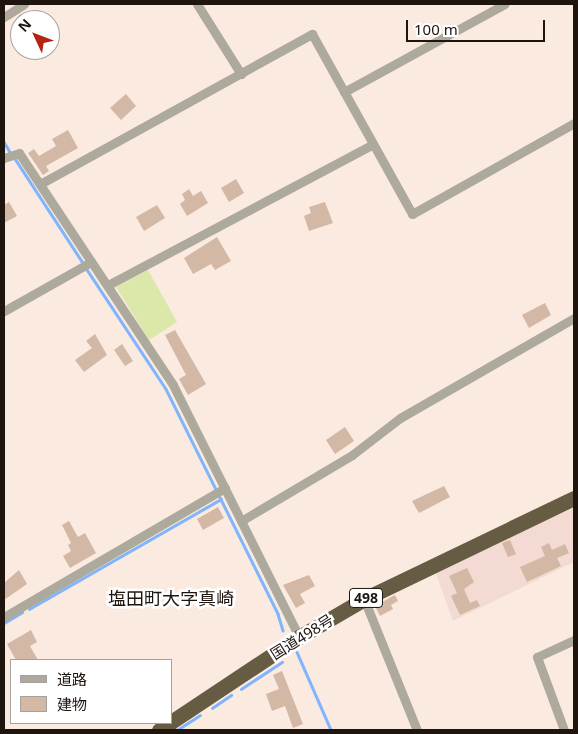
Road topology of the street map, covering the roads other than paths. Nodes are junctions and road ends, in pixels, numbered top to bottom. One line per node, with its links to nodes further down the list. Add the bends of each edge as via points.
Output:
1 (24, 4): 4 (street)
2 (197, 4): 5 (street)
3 (505, 4): 6 (street)
4 (4, 17)
5 (241, 74): 6 (street, via 312,34); 10 (street)
6 (344, 92): 8 (street)
7 (574, 123): 8 (street, via 412,214)
8 (373, 144): 12 (street)
9 (5, 157): 10 (street, via 19,152)
10 (40, 184): 11 (street)
11 (91, 262): 12 (street); 13 (street)
12 (108, 285): 15 (street, via 173,385)
13 (4, 311)
14 (574, 318): 17 (street, via 400,418 352,455)
15 (225, 488): 17 (street); 19 (street)
16 (574, 498): 18 (highway, 国道498号 / 498)
17 (241, 521): 20 (street)
18 (364, 599): 20 (highway, 国道498号 / 498); 23 (street)
19 (4, 617)
20 (299, 637): 22 (highway, 国道498号 / 498)
21 (574, 640): 24 (street, via 537,657)
22 (172, 721)
23 (416, 730)
24 (564, 730)

